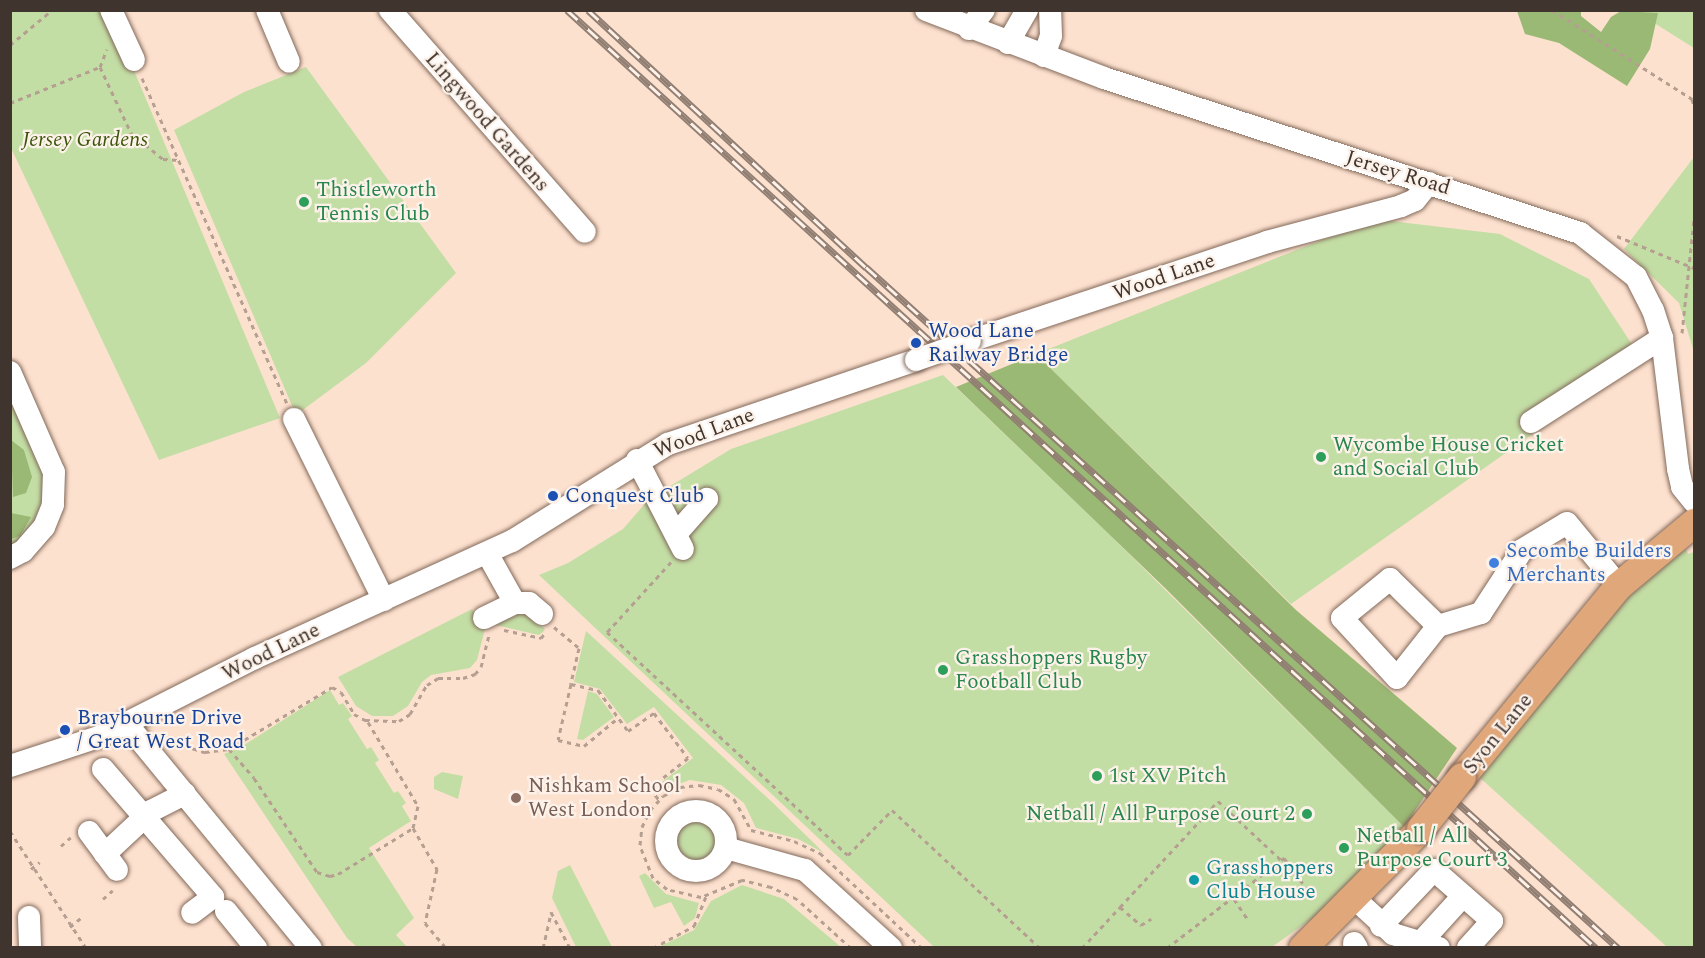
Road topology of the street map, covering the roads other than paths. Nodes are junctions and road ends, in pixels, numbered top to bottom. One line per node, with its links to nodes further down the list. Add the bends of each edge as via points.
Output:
1 (111, 10): 11 (street)
2 (267, 10): 12 (street)
3 (390, 10): 14 (street, Lingwood Gardens)
4 (926, 10): 8 (street, Jersey Road)
5 (984, 10): 8 (street)
6 (1026, 10): 9 (street)
7 (1050, 10): 10 (street, via 1051,36)
8 (969, 29): 9 (street, Jersey Road)
9 (1008, 43): 10 (street, Jersey Road)
10 (1044, 56): 13 (street, Jersey Road)
11 (134, 60)
12 (289, 62)
13 (1429, 183): 15 (street, Jersey Road, via 1580,233 1636,277); 19 (street, Wood Lane, bridge, via 1415,200 1401,206 1278,238 668,444)
14 (585, 232)
15 (1672, 337): 18 (street); 21 (street, Jersey Road, via 1678,469 1682,488)
16 (10, 372): 24 (street, via 54,472 53,505 44,527 23,551)
17 (294, 418): 26 (street)
18 (1531, 422)
19 (637, 460): 20 (street, via 680,542); 23 (street, Wood Lane)
20 (707, 499)
21 (1695, 502)
22 (1695, 523): 25 (main road, Syon Lane)
23 (487, 553): 26 (street, Wood Lane); 27 (street)
24 (10, 558)
25 (1619, 586): 30 (street, via 1567,523 1522,550 1480,614); 39 (main road, Syon Lane, bridge, via 1421,830)
26 (384, 600): 31 (street, Wood Lane)
27 (515, 603): 28 (street, via 529,603); 29 (street)
28 (543, 614)
29 (492, 625)
30 (1438, 626)
31 (136, 718): 32 (street, Wood Lane); 34 (street)
32 (10, 766)
33 (103, 769): 35 (street)
34 (185, 794): 35 (street); 47 (street)
35 (146, 816): 36 (street, via 111,862); 41 (street, via 213,897)
36 (88, 832)
37 (726, 848): 48 (street, via 805,870)
38 (1462, 896): 43 (street, via 1434,870); 44 (street); 50 (street, via 1492,921)
39 (1355, 899): 43 (street); 49 (main road, Syon Lane)
40 (226, 911): 46 (street)
41 (192, 913)
42 (29, 917): 45 (street)
43 (1388, 936): 44 (street)
44 (1430, 944)
45 (30, 948)
46 (256, 948)
47 (311, 948)
48 (891, 948)
49 (1303, 948)
50 (1468, 948)

